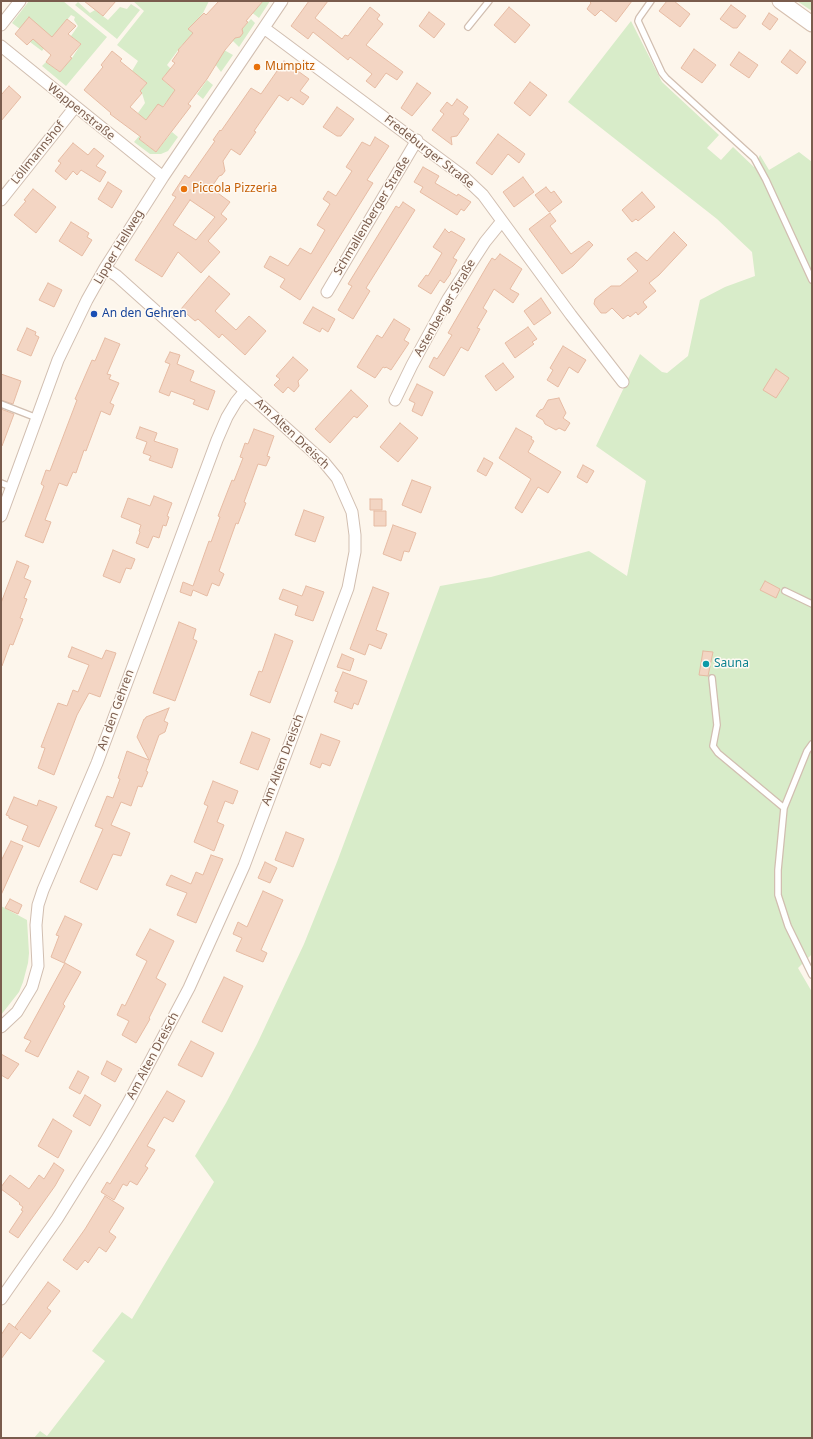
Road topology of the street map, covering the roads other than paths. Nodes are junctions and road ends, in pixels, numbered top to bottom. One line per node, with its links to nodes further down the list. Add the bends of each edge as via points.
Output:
1 (20, 1): 7 (street)
2 (282, 1): 9 (street, Lipper Hellweg)
3 (489, 1): 8 (lane)
4 (651, 1): 17 (lane, via 638,22 662,73 754,158)
5 (780, 1): 6 (street)
6 (812, 24)
7 (1, 25)
8 (468, 27)
9 (264, 28): 12 (street, Fredeburger Straße); 13 (street, Lipper Hellweg)
10 (1, 46): 11 (street, Wappenstraße)
11 (75, 107): 13 (street, Wappenstraße); 14 (street, Löllmannshof)
12 (417, 140): 15 (street, Fredeburger Straße, via 483,195); 18 (street, Schmallenberger Straße)
13 (162, 176): 16 (street, Lipper Hellweg)
14 (1, 200)
15 (502, 221): 19 (street, Fredeburger Straße); 21 (street, Astenberger Straße, via 485,242 448,299)
16 (105, 268): 20 (street, Am Alten Dreisch); 23 (street, Lipper Hellweg, via 58,360)
17 (812, 280)
18 (327, 292)
19 (623, 382)
20 (245, 391): 32 (street, An den Gehren, via 227,417 217,440 96,763 43,890 36,925 38,966 32,987 17,1012); 33 (street, Am Alten Dreisch, via 316,453 337,478 352,512 355,535 355,552 348,588 244,866 189,988 105,1142 57,1219)
21 (395, 400)
22 (1, 404): 23 (lane)
23 (36, 418): 24 (street, Lipper Hellweg)
24 (6, 485): 25 (street, Lipper Hellweg)
25 (1, 516)
26 (785, 591): 27 (lane)
27 (812, 604)
28 (712, 678): 30 (lane, via 717,726 713,746)
29 (812, 744): 30 (lane)
30 (784, 808): 31 (lane, via 778,895 788,926)
31 (812, 975)
32 (1, 1027)
33 (1, 1299)

